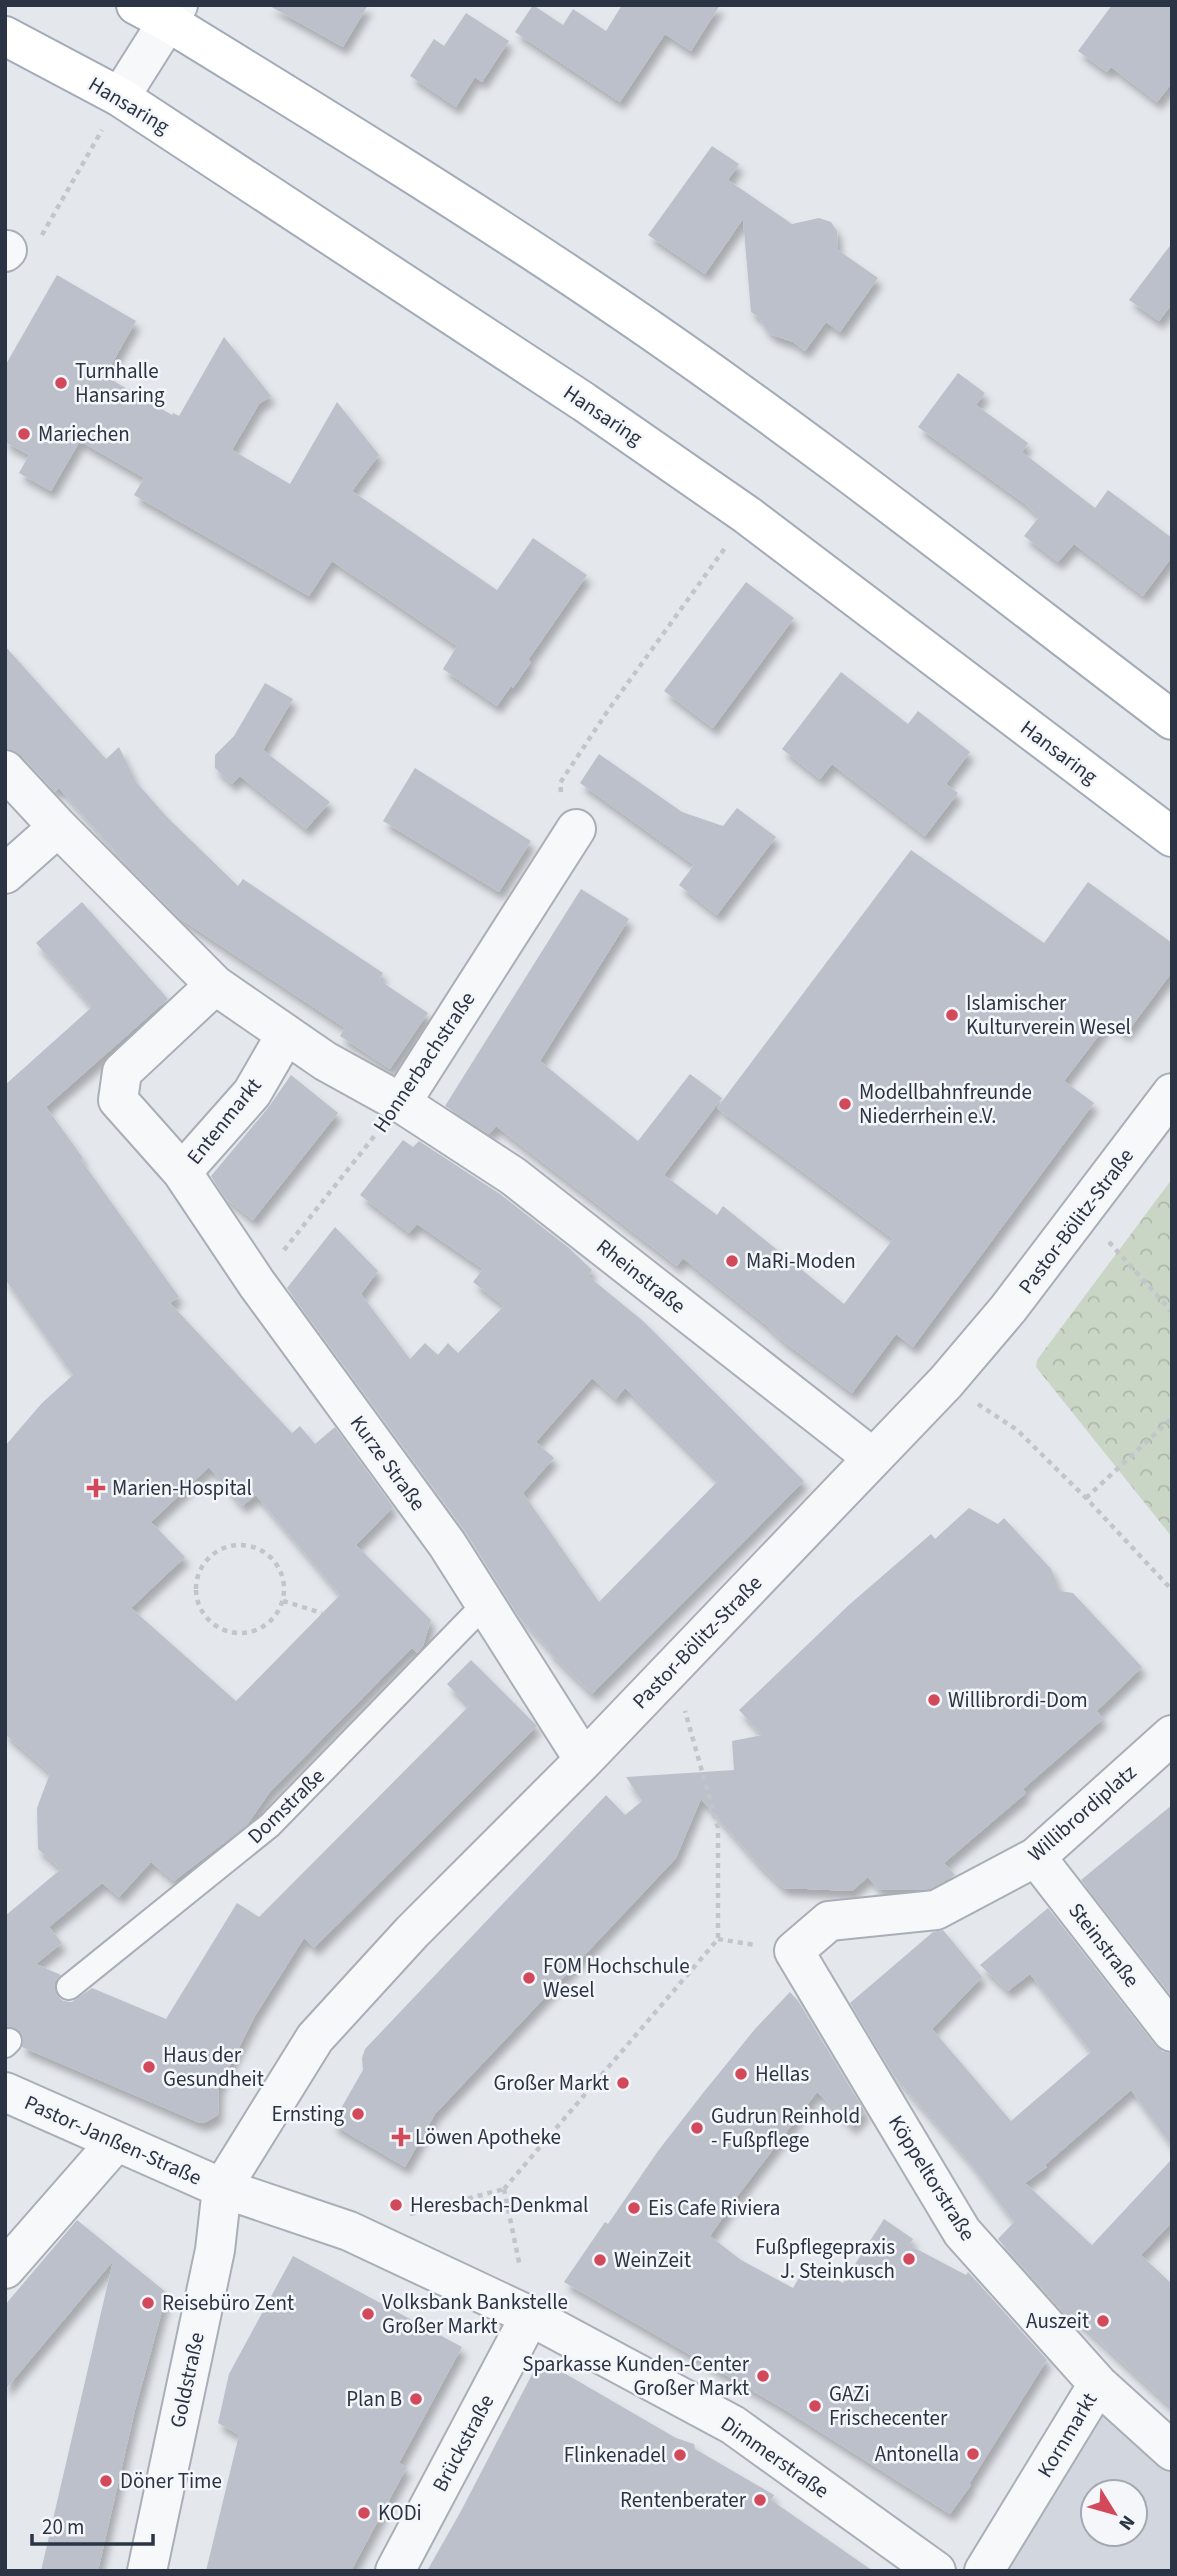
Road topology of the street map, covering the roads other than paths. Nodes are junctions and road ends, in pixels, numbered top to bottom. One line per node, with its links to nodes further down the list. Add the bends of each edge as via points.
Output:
1 (161, 11): 3 (street); 4 (main road, via 616,306 818,450)
2 (5, 36): 3 (main road, Hansaring)
3 (120, 97): 8 (main road, Hansaring, via 584,402 747,515)
4 (1172, 720)
5 (5, 770): 6 (street)
6 (58, 827): 9 (street); 10 (street)
7 (576, 829): 13 (street, Honnerbachstraße)
8 (1172, 837)
9 (5, 874)
10 (215, 985): 11 (street); 14 (street, Entenmarkt, via 122,1072 118,1100)
11 (286, 1034): 13 (street); 14 (street, Entenmarkt, via 252,1093)
12 (1172, 1093): 15 (street, Pastor-Bölitz-Straße, via 1008,1309)
13 (401, 1103): 15 (street, Rheinstraße, via 513,1175)
14 (182, 1172): 16 (street, Kurze Straße)
15 (873, 1458): 18 (street, Pastor-Bölitz-Straße)
16 (485, 1604): 18 (street, Kurze Straße); 21 (lane, Domstraße, via 270,1825)
17 (1172, 1735): 19 (street, Willibrordiplatz)
18 (584, 1760): 25 (street, Pastor-Bölitz-Straße, via 412,1932 315,2038)
19 (1036, 1857): 20 (street, Willibrordiplatz, via 936,1910 829,1921); 22 (street, Steinstraße)
20 (794, 1951): 28 (street, Köppeltorstraße, via 962,2232)
21 (69, 1987)
22 (1172, 2032)
23 (5, 2092): 24 (street, Pastor-Janßen-Straße)
24 (116, 2142): 25 (street, Pastor-Janßen-Straße); 26 (street)
25 (222, 2188): 27 (street, Dimmerstraße, via 349,2231); 30 (street, Goldstraße, via 215,2250)
26 (5, 2269)
27 (530, 2316): 31 (street, Brückstraße); 32 (street, Dimmerstraße, via 733,2425)
28 (1098, 2384): 29 (street, Kornmarkt); 33 (street, Kornmarkt)
29 (1172, 2451)
30 (147, 2571)
31 (395, 2571)
32 (936, 2571)
33 (984, 2571)

